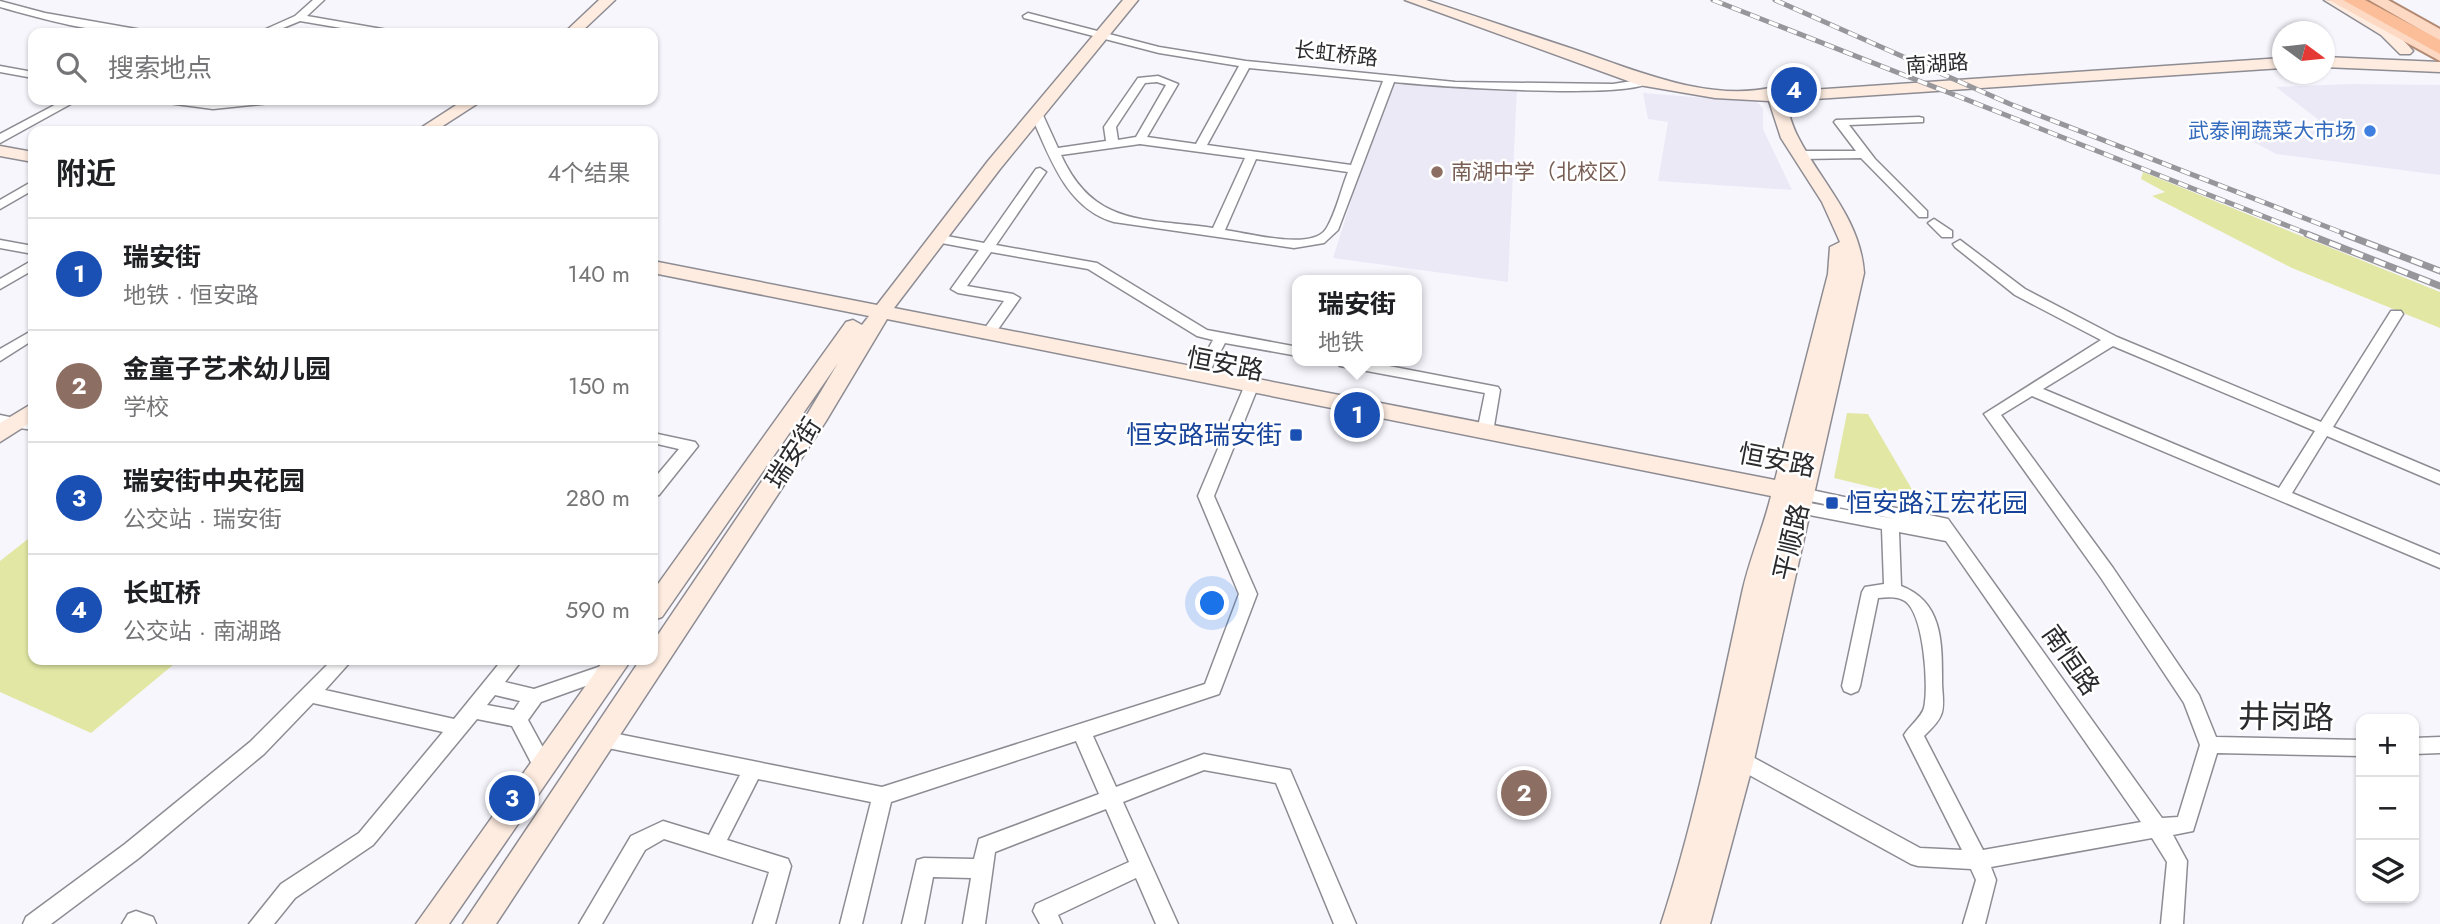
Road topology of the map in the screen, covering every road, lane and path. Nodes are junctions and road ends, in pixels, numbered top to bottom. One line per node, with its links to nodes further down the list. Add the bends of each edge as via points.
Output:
1 (319, 0): 14 (street)
2 (608, 0): 18 (main road)
3 (617, 0): 19 (main road)
4 (1123, 0): 20 (main road, 瑞安街)
5 (1131, 0): 20 (main road, 瑞安街)
6 (1412, 0): 28 (main road, 南湖路)
7 (2331, 0): 22 (main road)
8 (2337, 0): 22 (main road)
9 (2352, 0): 23 (highway)
10 (2366, 0): 21 (highway)
11 (2377, 0): 21 (main road)
12 (0, 4): 15 (street)
13 (1028, 16): 20 (street, 长虹桥路)
14 (299, 19): 16 (street); 17 (street)
15 (113, 28)
16 (275, 28)
17 (356, 28)
18 (577, 28)
19 (586, 28)
20 (1097, 34): 29 (street, 长虹桥路); 40 (main road, 瑞安街); 73 (main road, 瑞安街)
21 (2440, 39)
22 (2409, 46): 24 (main road); 26 (main road, via 2385,56)
23 (2440, 48)
24 (2440, 56)
25 (2272, 58): 36 (main road, 南湖路)
26 (2335, 58)
27 (2335, 60): 31 (main road)
28 (1598, 63): 35 (main road, 南湖路); 36 (main road, 南湖路, via 1700,88)
29 (1246, 64): 34 (street, 长虹桥路); 47 (street)
30 (2272, 64): 36 (main road, 南湖路)
31 (2440, 67)
32 (0, 69): 33 (street)
33 (28, 74)
34 (1390, 78): 35 (street, 长虹桥路, via 1455,85 1586,87); 55 (street)
35 (1645, 82): 36 (main road, 南湖路, via 1706,92)
36 (1772, 94): 53 (main road, 平顺路); 92 (main road, 平顺路, via 1783,139 1833,229 1839,253)
37 (63, 105): 45 (street)
38 (467, 105): 42 (main road)
39 (477, 105): 43 (main road)
40 (1036, 113): 50 (street); 63 (main road, 瑞安街)
41 (1919, 120): 51 (street, via 1840,122)
42 (432, 126)
43 (443, 126)
44 (1140, 140): 46 (street); 46 (street, via 1172,84 1167,80 1142,80 1110,127); 47 (street)
45 (0, 141): 48 (main road)
46 (1112, 142): 50 (street)
47 (1200, 148): 52 (street)
48 (28, 149)
49 (0, 151): 54 (main road)
50 (1055, 152): 61 (street, via 1081,200 1096,211 1114,218)
51 (1864, 154): 53 (street); 59 (street)
52 (1252, 155): 55 (street); 61 (street)
53 (1801, 155): 92 (main road, 平顺路, via 1846,229 1854,262 1853,282)
54 (28, 156)
55 (1356, 169): 61 (street, via 1326,238 1294,244)
56 (1040, 172): 66 (street)
57 (28, 188): 58 (street)
58 (0, 205)
59 (1923, 214)
60 (1934, 223): 62 (street)
61 (1217, 233)
62 (1947, 233)
63 (936, 238): 66 (street); 73 (main road, 瑞安街)
64 (0, 244): 67 (street)
65 (1959, 244): 77 (street, via 2020,292)
66 (987, 247): 74 (street, via 958,289 1013,298); 76 (street, via 1092,266 1202,333)
67 (28, 249)
68 (28, 267): 71 (street)
69 (658, 268): 73 (main road, 恒安路)
70 (658, 278): 73 (main road, 恒安路)
71 (0, 285)
72 (2396, 314): 85 (street)
73 (868, 317): 74 (main road, 恒安路); 83 (main road, 恒安路); 97 (main road, 瑞安街); 98 (main road, 瑞安街, via 818,416)
74 (987, 335): 81 (main road, 恒安路)
75 (28, 337): 79 (street)
76 (1221, 338): 78 (street); 81 (street)
77 (2112, 340): 82 (street); 85 (street)
78 (1292, 351)
79 (0, 356)
80 (1366, 366): 86 (street, via 1493,390)
81 (1200, 377): 83 (main road, 恒安路)
82 (2032, 390): 91 (street); 112 (street, via 1992,414 2192,700)
83 (1249, 392): 86 (main road, 恒安路); 92 (main road, 恒安路); 110 (street, via 1206,496 1248,594 1212,689)
84 (18, 422): 88 (main road)
85 (2325, 429): 89 (street); 91 (street)
86 (1485, 432): 92 (main road, 恒安路)
87 (658, 439): 90 (street, via 690,446)
88 (0, 446)
89 (2440, 478)
90 (658, 485)
91 (2282, 496): 95 (street)
92 (1792, 498): 93 (street, 恒安路); 94 (street, 恒安路); 116 (main road, 平顺路); 140 (main road, 平顺路, via 1755,591 1750,630)
93 (1890, 524): 94 (street, 恒安路); 96 (street)
94 (1947, 530): 121 (street, 南恒路)
95 (2440, 562)
96 (1893, 590): 103 (street, via 1871,592); 123 (street, via 1917,600 1929,616 1933,712 1914,735)
97 (658, 603)
98 (658, 656)
99 (338, 665): 105 (street)
100 (509, 665): 104 (street)
101 (614, 665): 106 (street); 117 (main road)
102 (652, 665): 111 (main road, 瑞安街)
103 (1851, 686)
104 (491, 687): 106 (street); 107 (street)
105 (309, 694): 109 (street); 126 (street, via 257,748)
106 (534, 697): 108 (street)
107 (472, 710): 108 (street); 109 (street)
108 (518, 719): 117 (street)
109 (458, 728): 129 (street, via 366,839 288,891)
110 (1081, 731): 119 (street); 120 (street)
111 (603, 739): 118 (street); 131 (main road, 瑞安街)
112 (2210, 745): 115 (street, 井岗路); 121 (street, via 2186,825)
113 (2440, 745): 114 (street)
114 (2419, 746)
115 (2356, 748)
116 (1740, 760): 123 (street, via 1918,857); 141 (main road, 平顺路)
117 (543, 766): 130 (main road)
118 (753, 770): 119 (street); 122 (street)
119 (882, 796): 134 (street)
120 (1111, 798): 124 (street); 125 (street, via 986,846); 139 (street, via 1204,762 1283,776)
121 (2157, 828): 123 (street); 143 (street, 南恒路, via 2177,861)
122 (713, 846): 132 (street, via 663,830 638,843); 133 (street, via 781,866)
123 (1978, 860): 142 (street, via 1986,880)
124 (1141, 866): 137 (street, via 1044,911); 138 (street)
125 (983, 869): 135 (street, via 924,867); 136 (street)
126 (34, 924)
127 (133, 924): 128 (street)
128 (145, 924)
129 (260, 924)
130 (431, 924)
131 (478, 924)
132 (590, 924)
133 (764, 924)
134 (851, 924)
135 (913, 924)
136 (974, 924)
137 (1051, 924)
138 (1167, 924)
139 (1345, 924)
140 (1676, 924)
141 (1695, 924)
142 (1974, 924)
143 (2172, 924)

